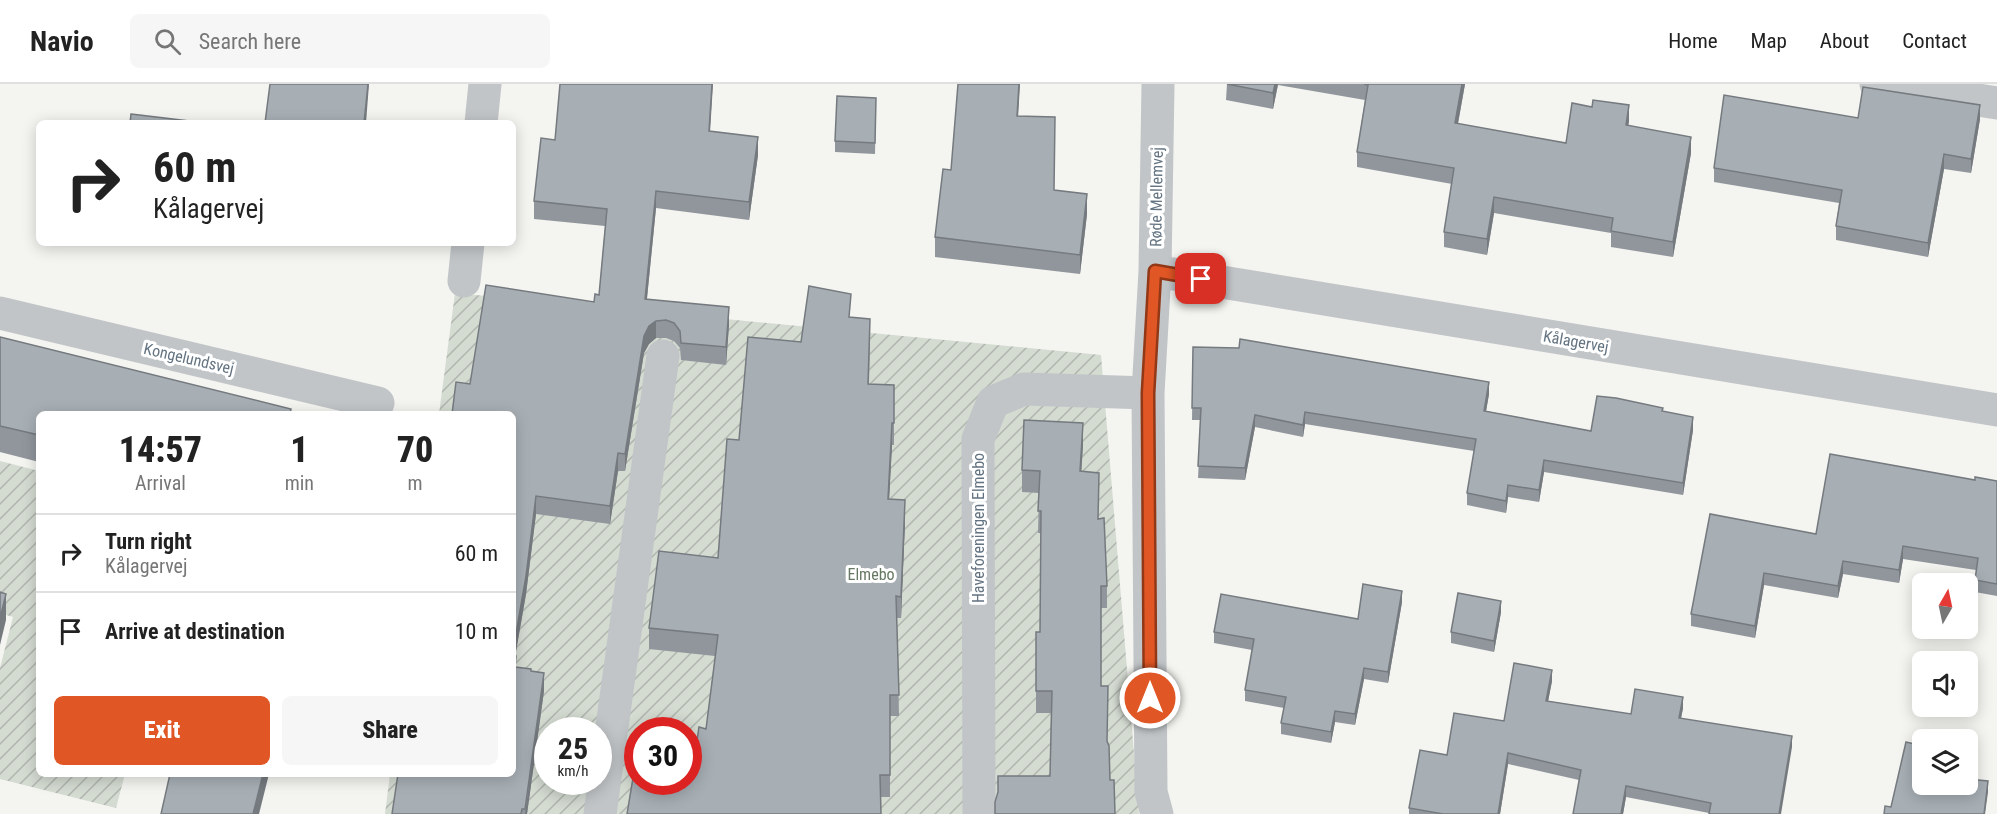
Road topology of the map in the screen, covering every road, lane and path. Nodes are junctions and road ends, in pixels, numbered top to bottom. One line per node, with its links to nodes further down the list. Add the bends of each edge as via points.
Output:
1 (485, 84): 5 (street)
2 (1158, 84): 7 (street, Røde Mellemvej)
3 (1876, 84): 4 (street)
4 (1997, 103)
5 (481, 120)
6 (468, 246): 8 (street)
7 (1155, 271): 11 (street, Røde Mellemvej); 13 (street, Kålagervej)
8 (464, 281)
9 (0, 313): 12 (street, Kongelundsvej)
10 (663, 357): 14 (street)
11 (1148, 393): 15 (street, Haveforeningen Elmebo, via 1024,389 993,402 978,439); 16 (street, Røde Mellemvej, via 1151,792)
12 (378, 403)
13 (1997, 410)
14 (600, 814)
15 (979, 814)
16 (1156, 814)

